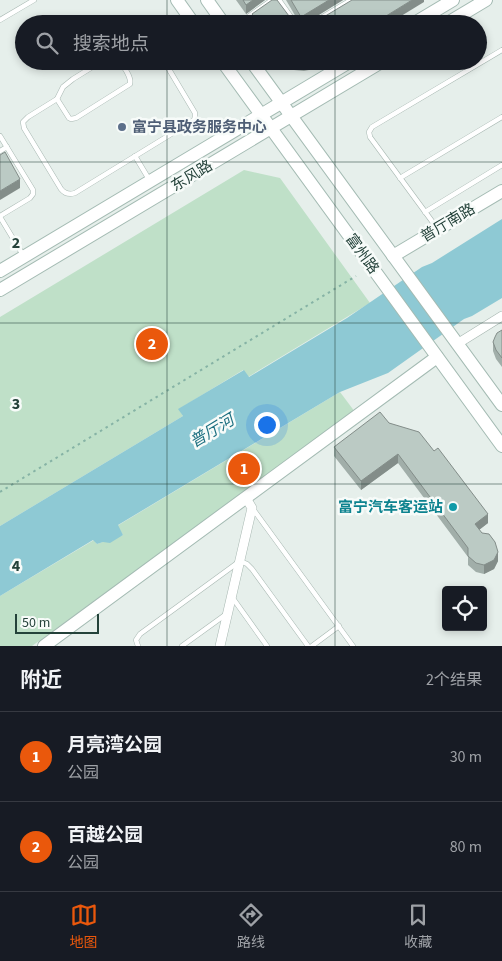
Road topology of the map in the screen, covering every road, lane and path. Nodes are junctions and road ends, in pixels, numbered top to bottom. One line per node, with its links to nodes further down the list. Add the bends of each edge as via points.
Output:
1 (34, 0): 17 (lane)
2 (177, 0): 10 (main road)
3 (207, 0): 11 (main road)
4 (272, 0): 12 (lane)
5 (279, 0): 13 (lane)
6 (351, 0): 14 (lane)
7 (453, 0): 9 (main road)
8 (486, 0): 16 (main road)
9 (438, 4): 15 (main road)
10 (188, 15)
11 (218, 15)
12 (251, 15)
13 (290, 15)
14 (326, 15)
15 (424, 15)
16 (461, 15)
17 (0, 20)
18 (502, 50): 19 (lane)
19 (487, 59)
20 (88, 70): 30 (lane, via 68,83)
21 (126, 70): 30 (lane, via 130,84 76,118 69,118)
22 (169, 70): 39 (lane, via 196,117)
23 (228, 70): 32 (main road, 富州路)
24 (258, 70): 31 (main road, 富州路)
25 (330, 70): 29 (lane)
26 (337, 70): 29 (main road, 东风路)
27 (368, 70): 33 (main road, 东风路)
28 (469, 70): 41 (lane, via 370,129 370,137)
29 (332, 73): 31 (main road, 东风路)
30 (57, 99): 39 (lane, via 23,122 64,193 75,193)
31 (282, 103): 32 (main road, 东风路); 33 (main road, 富州路)
32 (261, 115): 35 (main road, 富州路); 42 (main road, 东风路)
33 (292, 116): 35 (main road, 东风路); 47 (main road, 富州路)
34 (502, 117): 41 (lane)
35 (271, 128): 51 (main road, 东风路); 54 (main road, 富州路)
36 (0, 136): 37 (lane)
37 (7, 147): 38 (lane); 45 (lane, via 34,194)
38 (0, 151)
39 (135, 156): 42 (lane)
40 (502, 165): 44 (lane)
41 (400, 178): 44 (lane)
42 (150, 181): 48 (main road, 东风路)
43 (502, 191): 46 (main road, 普厅南路)
44 (425, 212): 46 (lane)
45 (0, 217): 48 (lane)
46 (437, 230): 47 (main road, 普厅南路)
47 (393, 256): 53 (main road, 富州路)
48 (24, 257): 49 (main road, 东风路)
49 (0, 271)
50 (356, 276): 57 (path)
51 (0, 290)
52 (502, 316): 53 (street)
53 (457, 344): 55 (main road, 富州路)
54 (437, 357): 56 (main road, 富州路); 58 (main road)
55 (502, 405)
56 (502, 446)
57 (0, 492)
58 (249, 503): 59 (street); 62 (lane); 63 (main road)
59 (240, 561): 60 (street); 66 (lane, via 140,634 136,640); 70 (lane, via 252,569)
60 (232, 597): 61 (street); 69 (lane)
61 (228, 613): 67 (lane); 68 (street)
62 (339, 626): 71 (lane); 72 (lane)
63 (59, 635): 64 (main road); 65 (main road)
64 (44, 646)
65 (67, 646)
66 (138, 646)
67 (182, 646)
68 (220, 646)
69 (267, 646)
70 (308, 646)
71 (312, 646)
72 (353, 646)

